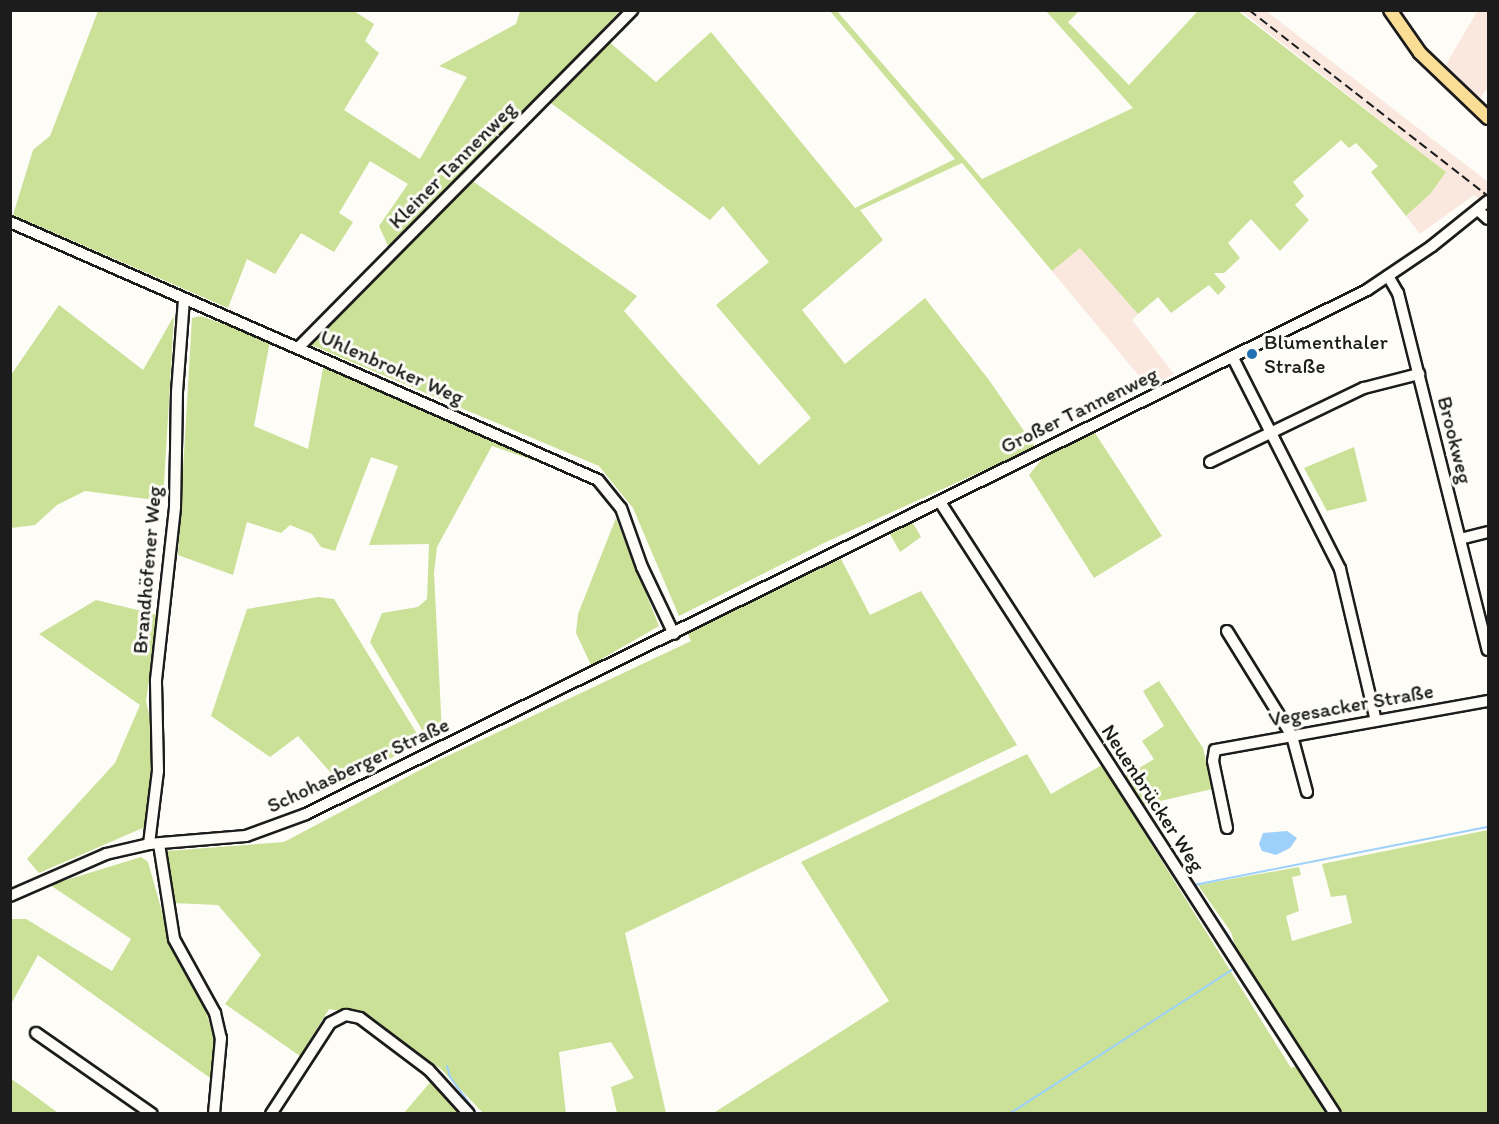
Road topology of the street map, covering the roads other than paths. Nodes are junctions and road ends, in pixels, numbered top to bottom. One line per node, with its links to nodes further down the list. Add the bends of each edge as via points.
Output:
1 (633, 10): 10 (street, Kleiner Tannenweg)
2 (1390, 10): 3 (main road, via 1420,53)
3 (1488, 118)
4 (1488, 201): 5 (street, Großer Tannenweg)
5 (1478, 210): 6 (street); 8 (street, Großer Tannenweg)
6 (1488, 219)
7 (10, 222): 9 (street, Uhlenbroker Weg)
8 (1388, 276): 11 (street, Großer Tannenweg); 12 (street, Brookweg, via 1398,293)
9 (184, 299): 10 (street, Uhlenbroker Weg); 26 (street, Brandhöfener Weg, via 175,507 156,680 158,771)
10 (299, 347): 19 (street, Uhlenbroker Weg, via 598,480 621,508 642,567)
11 (1233, 358): 13 (street); 15 (street, Großer Tannenweg)
12 (1419, 374): 13 (street, via 1364,388); 17 (street, Brookweg)
13 (1270, 432): 14 (street); 22 (street, via 1340,569)
14 (1210, 462)
15 (940, 502): 19 (street, Großer Tannenweg); 33 (street, Neuenbrücker Weg)
16 (1488, 532): 17 (street)
17 (1460, 539): 20 (street, Brookweg)
18 (1227, 631): 23 (street)
19 (674, 634): 26 (street, Schohasberger Straße, via 276,828 246,836)
20 (1488, 650)
21 (1488, 701): 22 (street, Vegesacker Straße)
22 (1376, 721): 23 (street, Vegesacker Straße)
23 (1292, 735): 24 (street); 25 (street, Vegesacker Straße, via 1220,748 1213,754)
24 (1307, 792)
25 (1227, 828)
26 (154, 844): 27 (street, Schohasberger Straße, via 106,855); 30 (street, Brandhöfener Weg, via 174,939 215,1012 221,1038 222,1061)
27 (10, 896)
28 (36, 1033): 29 (street)
29 (152, 1113)
30 (214, 1113)
31 (271, 1113): 32 (street, via 330,1023 346,1015 360,1018 429,1070)
32 (469, 1113)
33 (1335, 1113)

